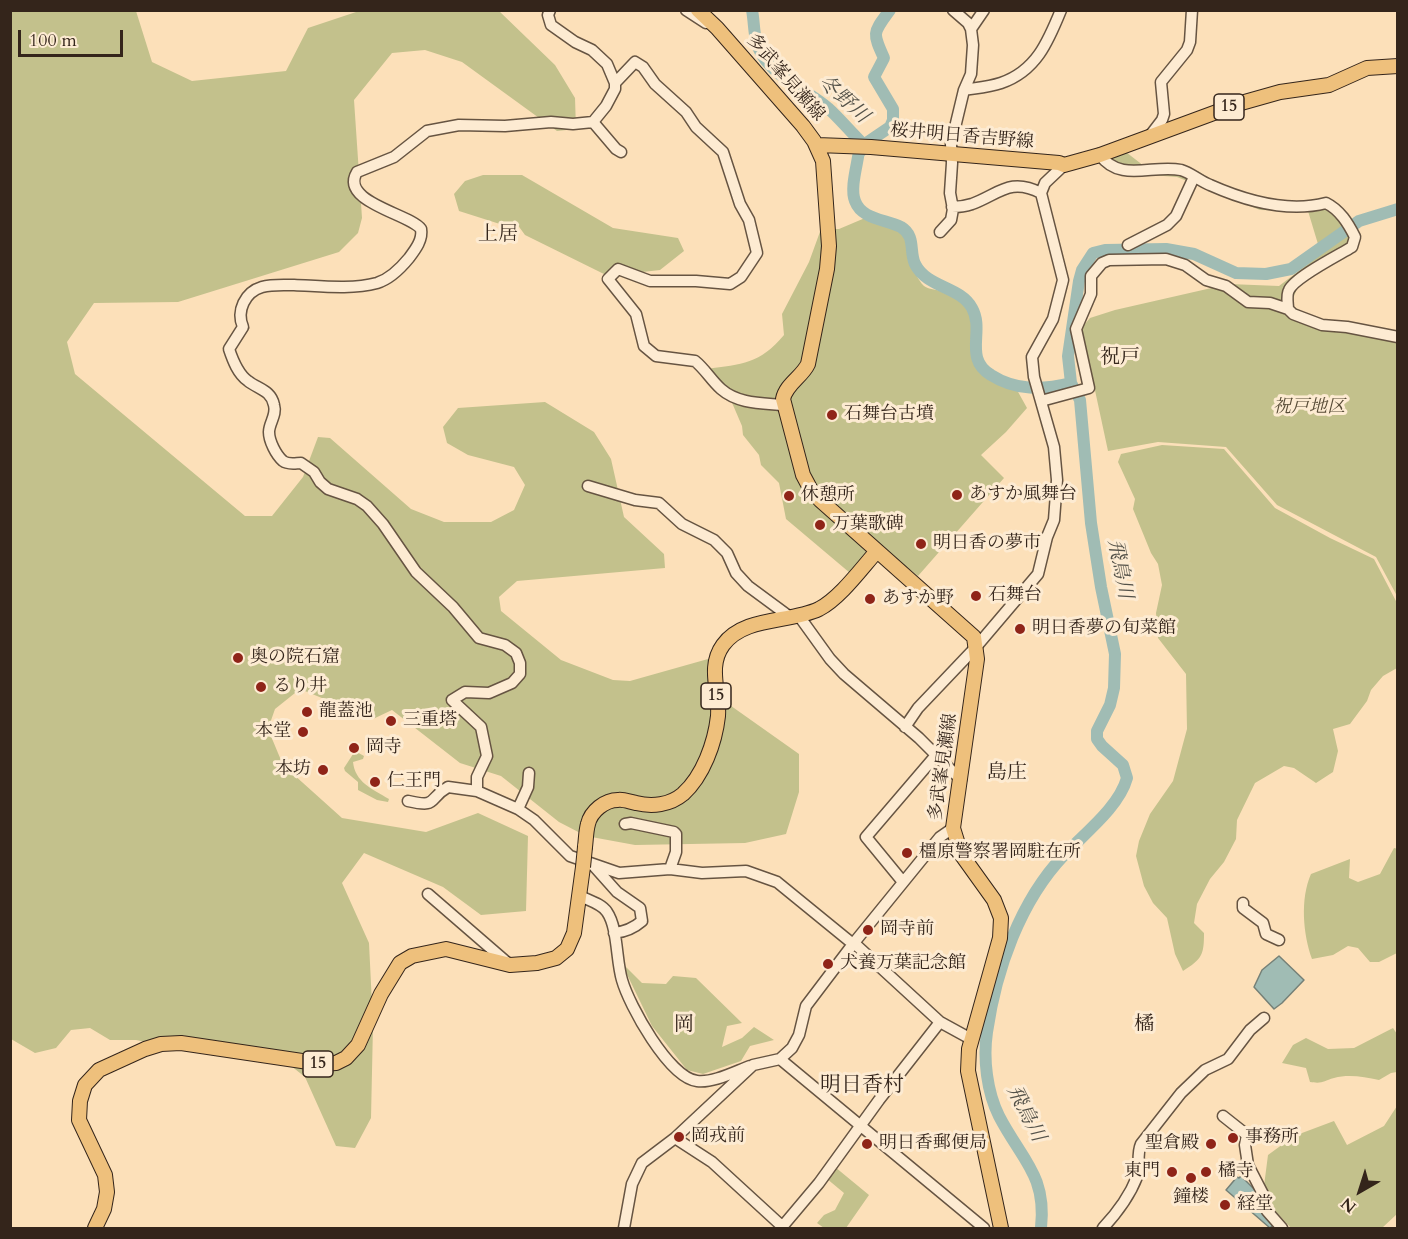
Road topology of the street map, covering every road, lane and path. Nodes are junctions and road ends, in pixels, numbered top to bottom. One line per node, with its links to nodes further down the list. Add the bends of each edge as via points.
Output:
1 (550, 10): 11 (street, via 550,25 604,60)
2 (686, 10): 8 (street)
3 (698, 10): 8 (main road, 多武峯見瀬線)
4 (953, 10): 9 (street)
5 (984, 10): 9 (street)
6 (1061, 10): 12 (street, via 1044,49 1031,65 999,84)
7 (1192, 10): 14 (street, via 1190,42 1161,82 1164,114)
8 (717, 28): 15 (main road, 多武峯見瀬線)
9 (971, 29): 12 (street, via 971,74)
10 (1398, 66): 14 (main road, 桜井明日香吉野線 / 15, via 1367,68 1329,85 1241,103)
11 (615, 83): 13 (street, via 611,98); 28 (street, via 628,67 639,62 655,84 723,152 758,253 741,277 730,284 650,281 618,269 608,279 636,314 644,346 657,357 696,361 723,391 736,398)
12 (964, 90): 17 (street, via 953,129)
13 (593, 122): 16 (street); 37 (street, via 459,125 427,131 394,157 357,172 355,181 362,196 414,222 421,230 413,253 400,269 377,283 256,289 243,304 239,318 243,327 229,349 240,373 269,393 275,413 269,430 272,444 284,461 302,463 328,489 367,506 416,572 453,607 478,638 505,645 516,653 520,674 512,683 489,693 465,692 452,700 481,727 487,756 477,777)
14 (1149, 137): 18 (main road, 桜井明日香吉野線 / 15)
15 (817, 145): 17 (main road, 桜井明日香吉野線 / 15); 28 (main road, via 824,171 827,269 808,364 786,389)
16 (621, 152)
17 (951, 154): 19 (main road, 桜井明日香吉野線 / 15); 22 (street)
18 (1100, 155): 19 (main road, 桜井明日香吉野線 / 15); 20 (street, via 1121,171 1171,170)
19 (1064, 165): 21 (street, via 1045,183)
20 (1194, 177): 24 (street, via 1176,216); 25 (street, via 1257,203 1310,207 1326,203 1349,224 1355,237 1352,247 1308,272 1291,287)
21 (1041, 193): 22 (street, via 1028,186 1015,186 971,205); 27 (street, via 1063,280 1053,319 1032,357)
22 (952, 207): 23 (street, via 951,219)
23 (940, 232)
24 (1128, 246)
25 (1288, 309): 26 (street, via 1322,325); 27 (street, via 1248,302 1185,265 1166,260 1109,260 1090,276 1091,294 1076,329 1084,389)
26 (1398, 337)
27 (1041, 401): 32 (street, via 1054,447 1054,520 1038,574)
28 (783, 405): 30 (main road, via 808,486)
29 (588, 486): 31 (street, via 659,503 682,524 714,540 748,586)
30 (877, 551): 31 (main road, 15, via 832,599); 32 (main road, via 974,637)
31 (794, 617): 33 (street, via 830,659); 42 (main road, 15, bridge, via 746,627 722,646 714,675 718,715 712,742 689,787 662,805 619,800 600,806 588,822)
32 (976, 647): 33 (street); 36 (main road, 多武峯見瀬線)
33 (905, 727): 34 (street)
34 (937, 754): 36 (street); 44 (street, via 866,837)
35 (529, 773): 39 (street, via 528,787)
36 (961, 780): 41 (main road, 多武峯見瀬線)
37 (477, 791): 38 (street, via 448,786 426,805); 39 (street)
38 (408, 801)
39 (518, 809): 42 (street, via 570,856)
40 (625, 824): 43 (street, via 676,834 676,852)
41 (953, 828): 44 (street, via 940,837); 54 (main road, 多武峯見瀬線, via 961,854 994,900 1000,918 1000,938)
42 (587, 865): 43 (street, via 619,873); 46 (main road, 15); 48 (street, via 636,904 643,915 638,924)
43 (670, 869): 50 (street, via 702,873 746,871 777,882)
44 (903, 882): 50 (street)
45 (428, 894): 51 (street)
46 (579, 896): 48 (street, via 606,911); 51 (main road, 15, via 574,933 567,949 556,958)
47 (1243, 903): 49 (street, via 1243,908 1263,923 1266,934)
48 (614, 933): 56 (street, via 628,996 653,1043 672,1064 688,1078 700,1082)
49 (1279, 940)
50 (853, 944): 53 (street); 55 (street, via 807,1006 799,1035)
51 (510, 965): 61 (main road, 15, via 446,949 412,956 400,963 381,994 358,1046 336,1063 181,1043 145,1049 99,1070 85,1085 79,1120 105,1175 104,1209)
52 (1263, 1018): 66 (street, via 1228,1059 1205,1070 1181,1094 1141,1144 1138,1175)
53 (940, 1022): 54 (street); 58 (street)
54 (971, 1039): 65 (main road, 多武峯見瀬線, via 968,1071)
55 (780, 1059): 56 (street); 58 (street)
56 (753, 1065): 59 (street)
57 (1224, 1116): 67 (street, via 1247,1135 1248,1165 1267,1211)
58 (861, 1126): 60 (street); 63 (street)
59 (675, 1138): 62 (street, via 642,1163 632,1184); 63 (street, via 712,1162)
60 (970, 1223): 64 (street)
61 (95, 1228)
62 (624, 1228)
63 (783, 1228)
64 (984, 1228)
65 (1000, 1228)
66 (1103, 1228)
67 (1282, 1228)

